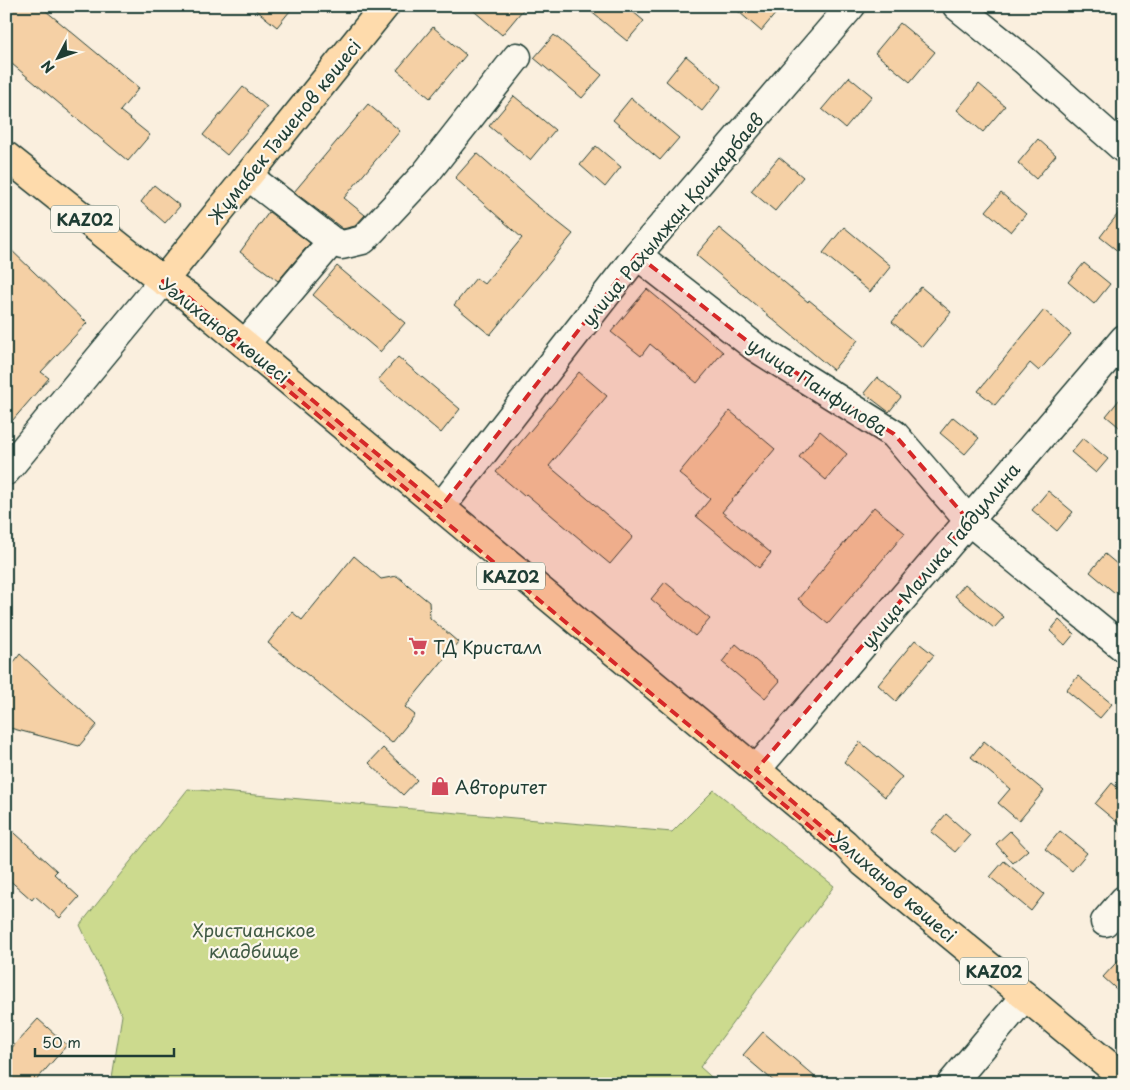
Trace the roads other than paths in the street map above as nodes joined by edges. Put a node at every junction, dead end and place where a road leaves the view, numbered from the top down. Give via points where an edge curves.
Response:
1 (385, 6) edge
2 (851, 6) edge
3 (957, 6) edge
4 (517, 57) dead end
5 (1124, 149) edge
6 (6, 156) edge
7 (248, 176) junction
8 (332, 241) junction
9 (637, 255) junction
10 (163, 281) junction
11 (1124, 339) edge
12 (245, 344) junction
13 (6, 471) edge
14 (441, 507) junction
15 (969, 521) junction
16 (1124, 648) edge
17 (756, 770) junction
18 (864, 863) junction
19 (1124, 900) edge
20 (1105, 922) dead end
21 (1025, 996) junction
22 (1124, 1078) edge
23 (950, 1084) edge

1 - 7 main road, Жұмабек Тәшенов көшесі
2 - 9 street, улица Рахымжан Қошқарбаев
3 - 5 street via 1024,60
4 - 8 street via 426,173 363,240 342,246
6 - 10 main road, Уәлиханов көшесі / KАZ02
7 - 8 street
7 - 10 main road, Жұмабек Тәшенов көшесі
8 - 12 street
9 - 14 street, улица Рахымжан Қошқарбаев
9 - 15 street, улица Панфилова via 755,347 894,434
10 - 12 main road, Уәлиханов көшесі / KАZ02 via 187,296
10 - 13 street
10 - 18 main road, KАZ02 via 180,300 837,849
11 - 15 street, улица Малика Габдуллина
12 - 14 main road, Уәлиханов көшесі / KАZ02
14 - 17 main road, KАZ02
15 - 16 street, улица Панфилова
15 - 17 street, улица Малика Габдуллина
17 - 18 main road, Уәлиханов көшесі / KАZ02
18 - 21 main road, Уәлиханов көшесі / KАZ02
19 - 20 street
21 - 22 main road, Уәлиханов көшесі / KАZ02
21 - 23 street

